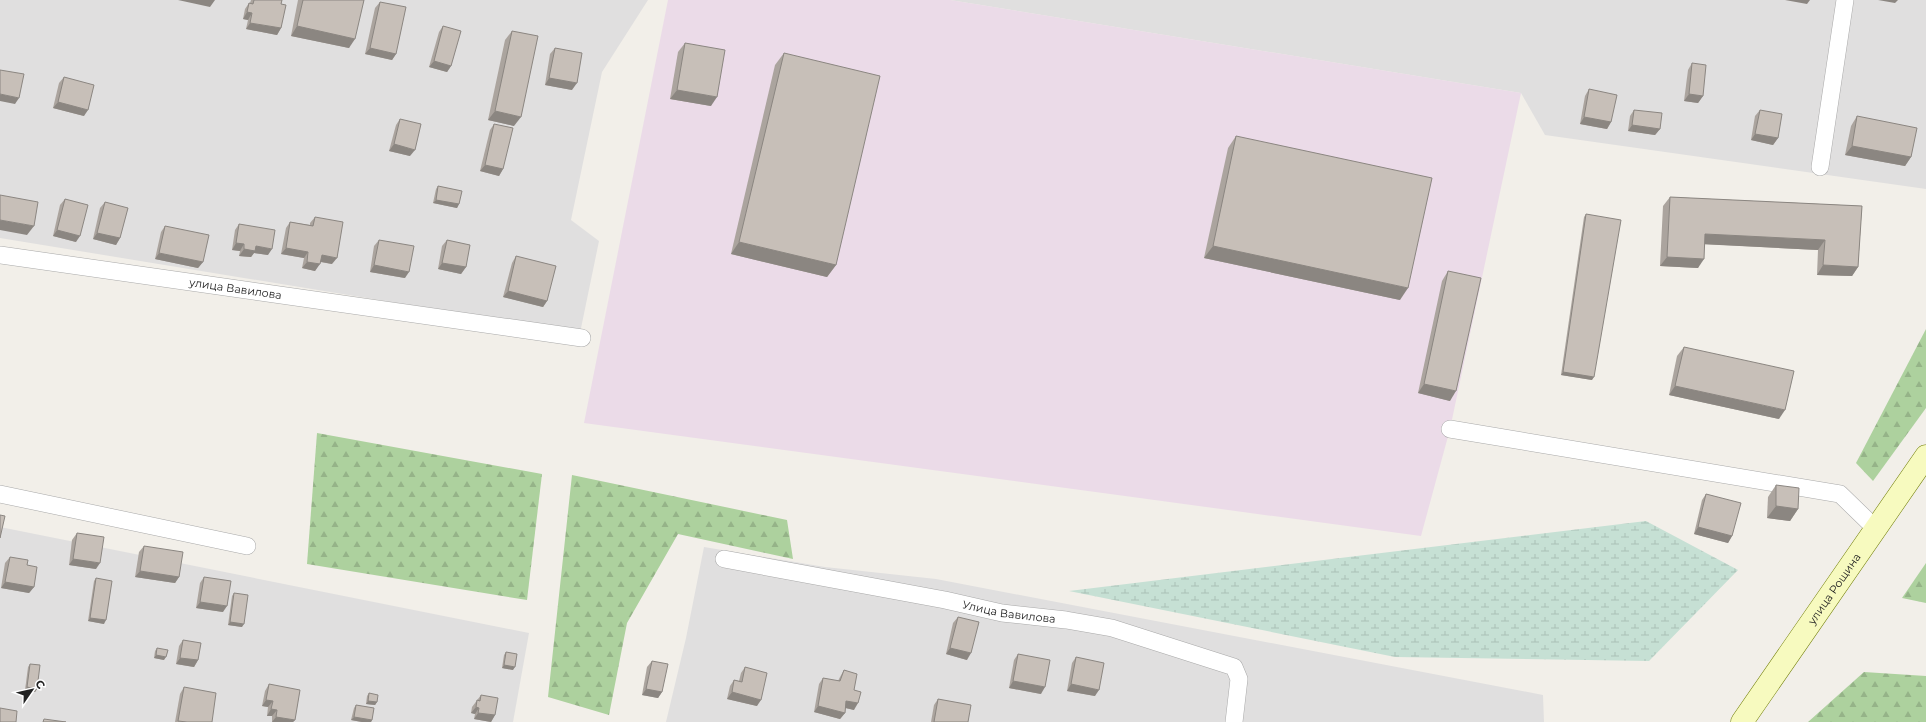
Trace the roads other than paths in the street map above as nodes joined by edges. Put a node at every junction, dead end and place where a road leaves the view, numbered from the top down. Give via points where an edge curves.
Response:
1 (1845, 0) edge
2 (1820, 168) dead end
3 (0, 255) edge
4 (582, 338) dead end
5 (1450, 429) dead end
6 (1926, 456) edge
7 (0, 494) edge
8 (1875, 528) junction
9 (246, 546) dead end
10 (724, 559) dead end
11 (1234, 722) edge
12 (1742, 722) edge

1 - 2 street
3 - 4 street, улица Вавилова
5 - 8 street via 1840,494
6 - 8 street, улица Рощина
7 - 9 street
8 - 12 street, улица Рощина
10 - 11 street, Улица Вавилова via 1002,613 1112,628 1234,667 1239,679

